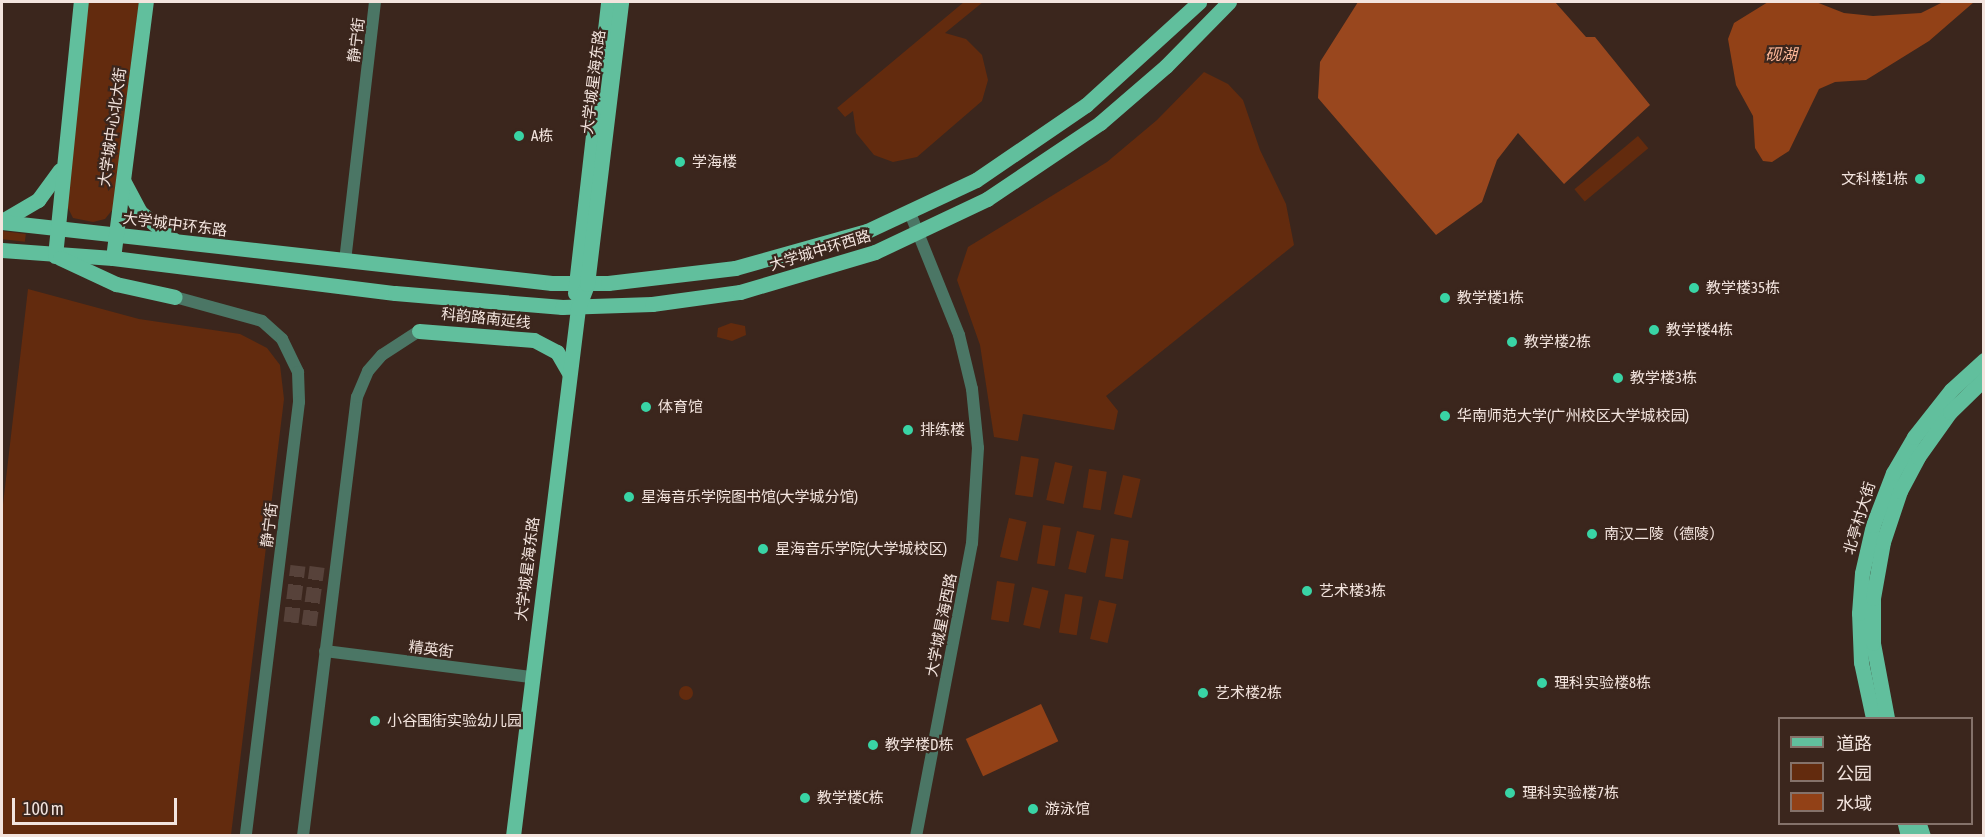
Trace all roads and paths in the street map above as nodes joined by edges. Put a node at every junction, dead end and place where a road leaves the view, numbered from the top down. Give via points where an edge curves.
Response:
1 (81, 2) edge
2 (146, 2) edge
3 (375, 2) edge
4 (608, 2) edge
5 (621, 2) edge
6 (1199, 2) edge
7 (1229, 2) edge
8 (61, 167) junction
9 (979, 178) junction
10 (124, 182) junction
11 (992, 196) junction
12 (910, 213) junction
13 (2, 222) edge
14 (57, 229) junction
15 (919, 234) junction
16 (116, 235) junction
17 (177, 242) junction
18 (2, 250) edge
19 (55, 256) junction
20 (113, 258) junction
21 (345, 261) junction
22 (580, 284) junction
23 (175, 297) joint
24 (578, 308) junction
25 (419, 331) joint
26 (1983, 360) edge
27 (569, 373) junction
28 (1983, 378) edge
29 (326, 651) junction
30 (532, 677) junction
31 (1873, 717) edge
32 (1887, 717) edge
33 (246, 836) edge
34 (303, 836) edge
35 (513, 836) edge
36 (916, 836) edge

1 - 8 main road
2 - 10 main road, 大学城中心北大街
3 - 21 street, 静宁街
4 - 22 main road, 大学城星海东路
5 - 22 main road, 大学城星海东路
6 - 9 main road, 大学城中环西路 via 1086,105
7 - 11 main road, 大学城中环西路 via 1166,66 1100,123
8 - 13 main road via 38,200
8 - 14 main road
9 - 11 main road
9 - 12 main road, 大学城中环西路
10 - 16 main road, 大学城中心北大街
10 - 17 main road via 140,212
11 - 15 main road, 大学城中环西路
12 - 15 street, 大学城星海西路
12 - 22 main road, 大学城中环西路 via 838,242 764,262 684,275
13 - 14 main road, 大学城中环东路
14 - 16 main road, 大学城中环东路
14 - 19 main road
15 - 24 main road, 大学城中环西路 via 845,263 740,292 652,304
15 - 36 street, 大学城星海西路 via 964,352 975,409 978,470 970,554
16 - 17 main road, 大学城中环东路
16 - 20 main road, 大学城中心北大街
17 - 21 main road, 大学城中环东路
18 - 19 main road
19 - 20 main road
19 - 23 main road via 116,284
20 - 24 main road, 大学城中环西路 via 342,287
21 - 22 main road, 大学城中环西路
22 - 24 main road, 大学城星海东路
23 - 33 street, 静宁街 via 262,321 282,339 298,372 299,402
24 - 27 main road, 大学城星海东路
25 - 27 main road, 科韵路南延线 via 534,340 557,352
25 - 29 street via 382,355 359,389
26 - 31 main road, 北亭村大街 via 1951,390 1914,437 1893,473 1873,525 1862,573 1859,613 1861,663
27 - 30 main road, 大学城星海东路
28 - 32 main road, 北亭村大街 via 1950,412 1918,457 1882,542 1873,598 1873,643
29 - 30 street, 精英街
29 - 34 street
30 - 35 main road, 大学城星海东路

